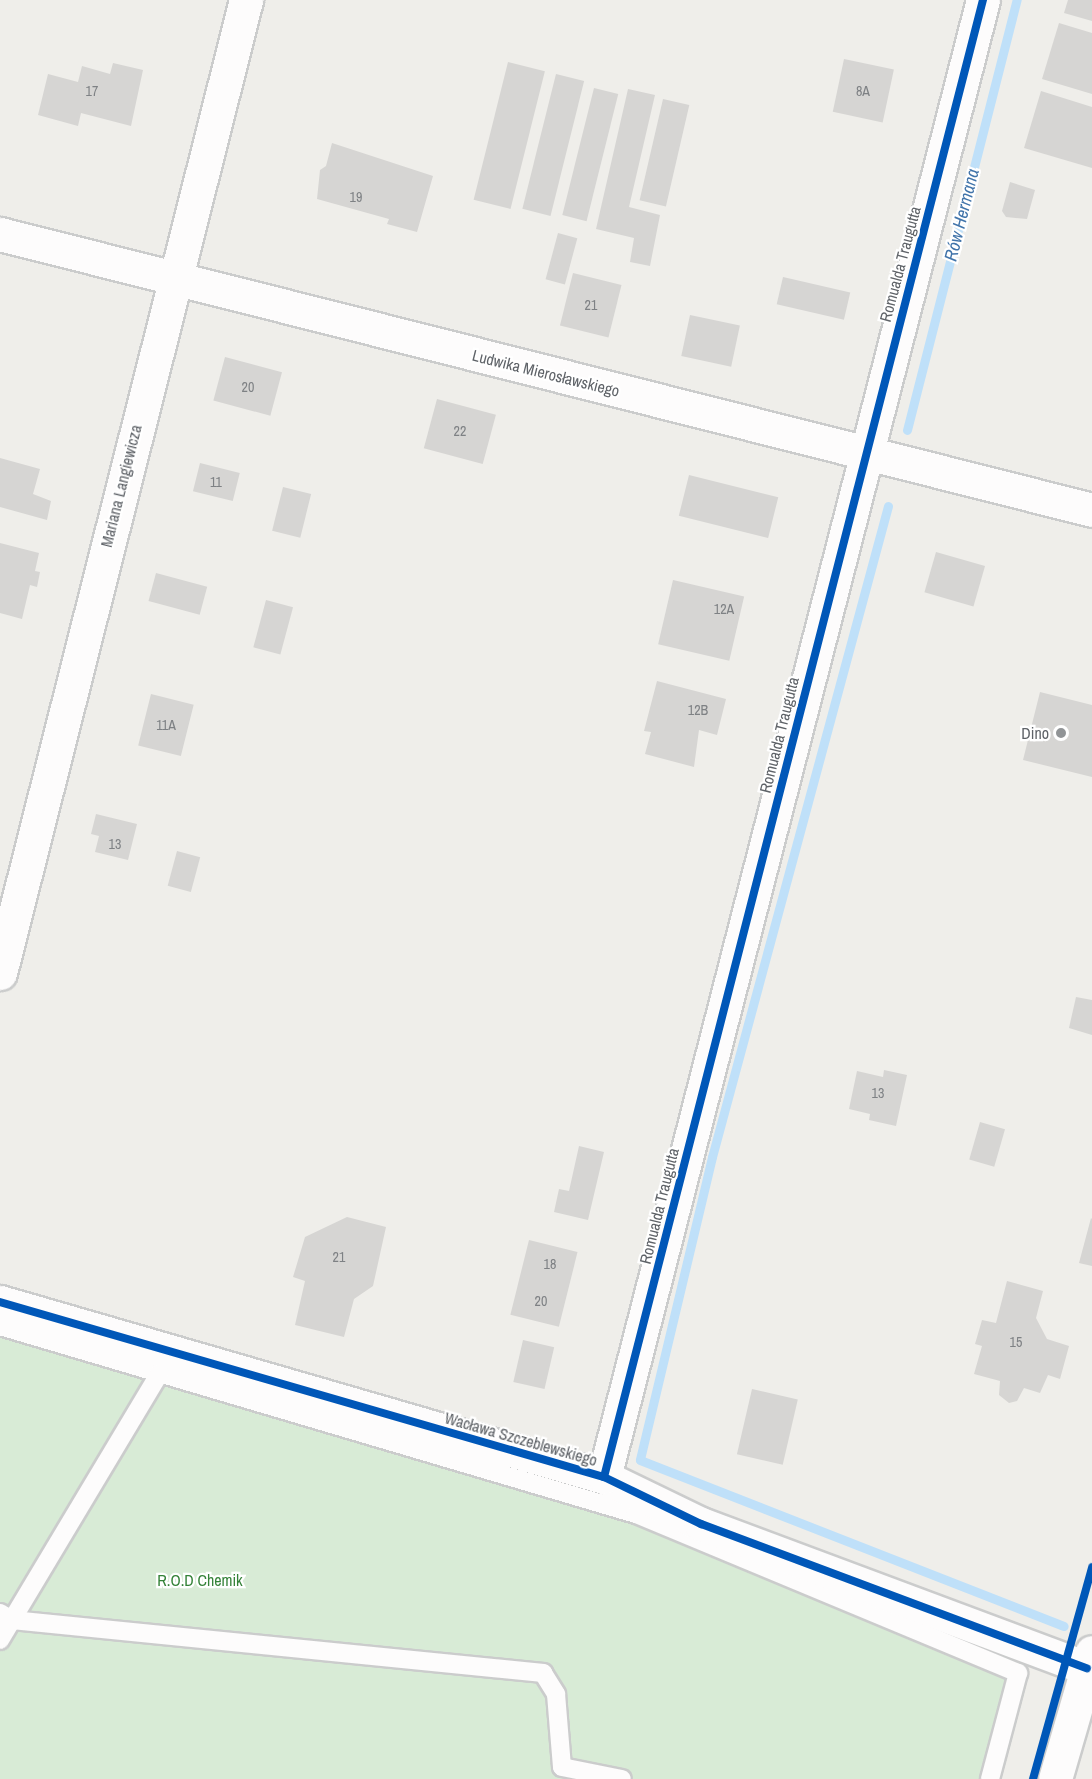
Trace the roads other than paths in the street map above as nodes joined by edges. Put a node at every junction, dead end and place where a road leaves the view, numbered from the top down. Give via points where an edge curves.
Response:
1 (246, 0) edge
2 (983, 0) edge
3 (0, 234) edge
4 (173, 278) junction
5 (865, 453) junction
6 (1092, 510) edge
7 (0, 973) edge
8 (0, 1302) edge
9 (0, 1326) edge
10 (160, 1373) junction
11 (604, 1477) junction
12 (6, 1617) edge
13 (0, 1640) edge
14 (1090, 1660) edge
15 (560, 1773) edge
16 (622, 1779) edge
17 (990, 1779) edge
18 (1055, 1779) edge

1 - 4 street, Mariana Langiewicza
2 - 5 street, Romualda Traugutta
3 - 4 street, Ludwika Mierosławskiego
4 - 5 street, Ludwika Mierosławskiego
4 - 7 street, Mariana Langiewicza
5 - 6 street, Ludwika Mierosławskiego
5 - 11 street, Romualda Traugutta
8 - 11 street, Wacława Szczeblewskiego
9 - 10 lane
10 - 12 lane
10 - 17 lane via 636,1514 1018,1673
11 - 14 street, Wacława Szczeblewskiego via 701,1524
12 - 13 lane
12 - 15 lane via 543,1673 556,1694
14 - 18 street
15 - 16 lane

